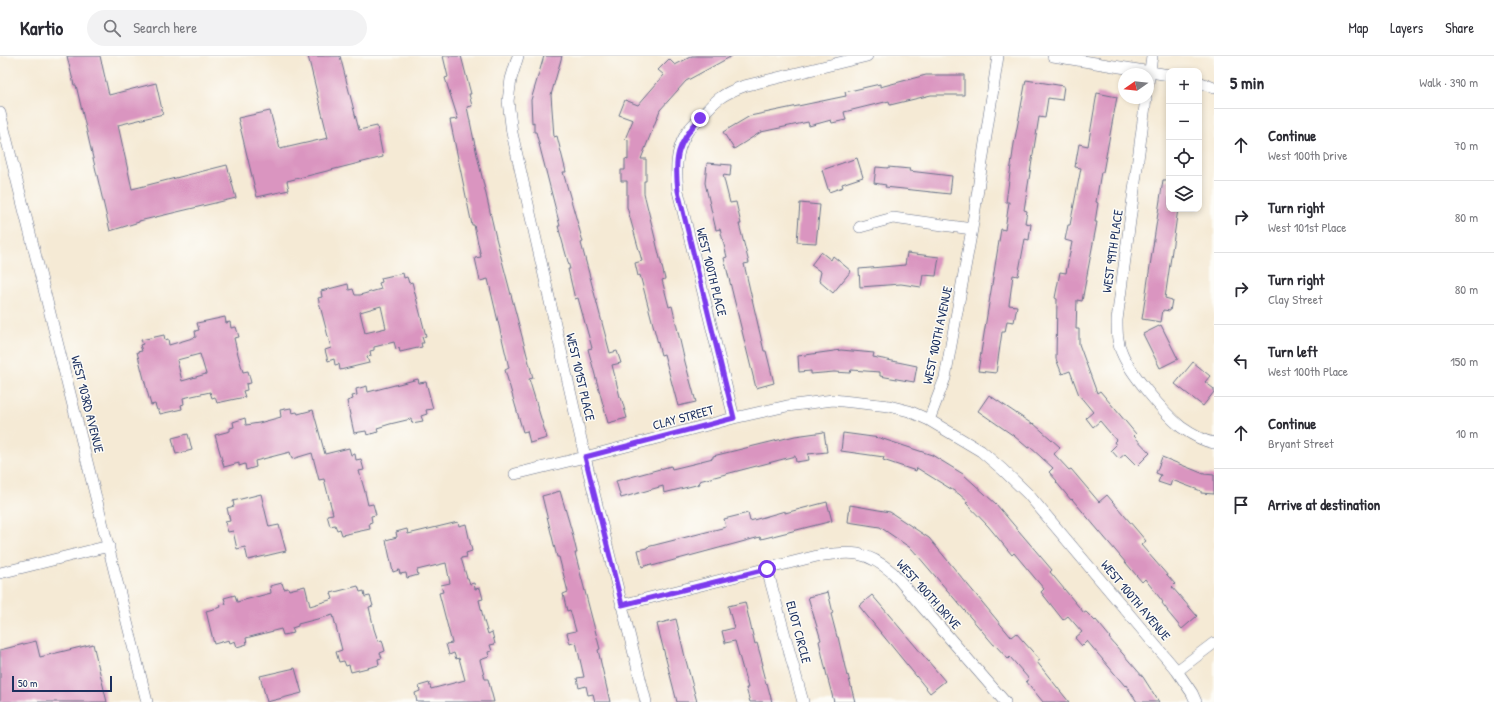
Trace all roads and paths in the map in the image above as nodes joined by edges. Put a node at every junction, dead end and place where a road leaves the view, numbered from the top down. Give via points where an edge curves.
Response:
1 (518, 56) edge
2 (867, 56) edge
3 (998, 56) edge
4 (1053, 56) edge
5 (1152, 56) edge
6 (1126, 68) edge
7 (1150, 68) edge
8 (1154, 73) edge
9 (1166, 75) edge
10 (1202, 83) edge
11 (1214, 88) edge
12 (1145, 104) edge
13 (0, 113) edge
14 (860, 227) dead end
15 (972, 229) junction
16 (734, 418) junction
17 (929, 420) junction
18 (1214, 442) edge
19 (585, 457) junction
20 (515, 474) dead end
21 (109, 546) junction
22 (767, 569) junction
23 (0, 573) edge
24 (622, 605) junction
25 (1214, 643) edge
26 (1177, 670) junction
27 (148, 702) edge
28 (646, 702) edge
29 (803, 702) edge
30 (1005, 702) edge
31 (1196, 702) edge

1 - 19 street, WEST 101ST PLACE via 508,101 509,114
2 - 16 street, WEST 100TH PLACE via 744,86 729,92 711,104 686,134 679,150 676,166 678,191
3 - 15 street, WEST 100TH AVENUE
4 - 6 street
5 - 7 street
8 - 9 street
10 - 11 street
12 - 18 street, WEST 99TH PLACE via 1117,320 1119,344 1125,361 1137,378 1172,418 1199,438
13 - 21 street, WEST 103RD AVENUE
14 - 15 street via 893,218
15 - 17 street, WEST 100TH AVENUE via 945,378
16 - 17 street, CLAY STREET via 787,406 833,400 889,406
16 - 19 street, CLAY STREET
17 - 26 street, WEST 100TH AVENUE via 981,451 1028,494
19 - 20 street, CLAY STREET
19 - 24 street, WEST 101ST PLACE
21 - 23 street
21 - 27 street, WEST 103RD AVENUE
22 - 24 street, WEST 100TH DRIVE
22 - 29 street, ELIOT CIRCLE
22 - 30 street, WEST 100TH DRIVE via 834,554 867,555 880,562 893,573
24 - 28 street, WEST 101ST PLACE
25 - 26 street
26 - 31 street, WEST 100TH AVENUE

